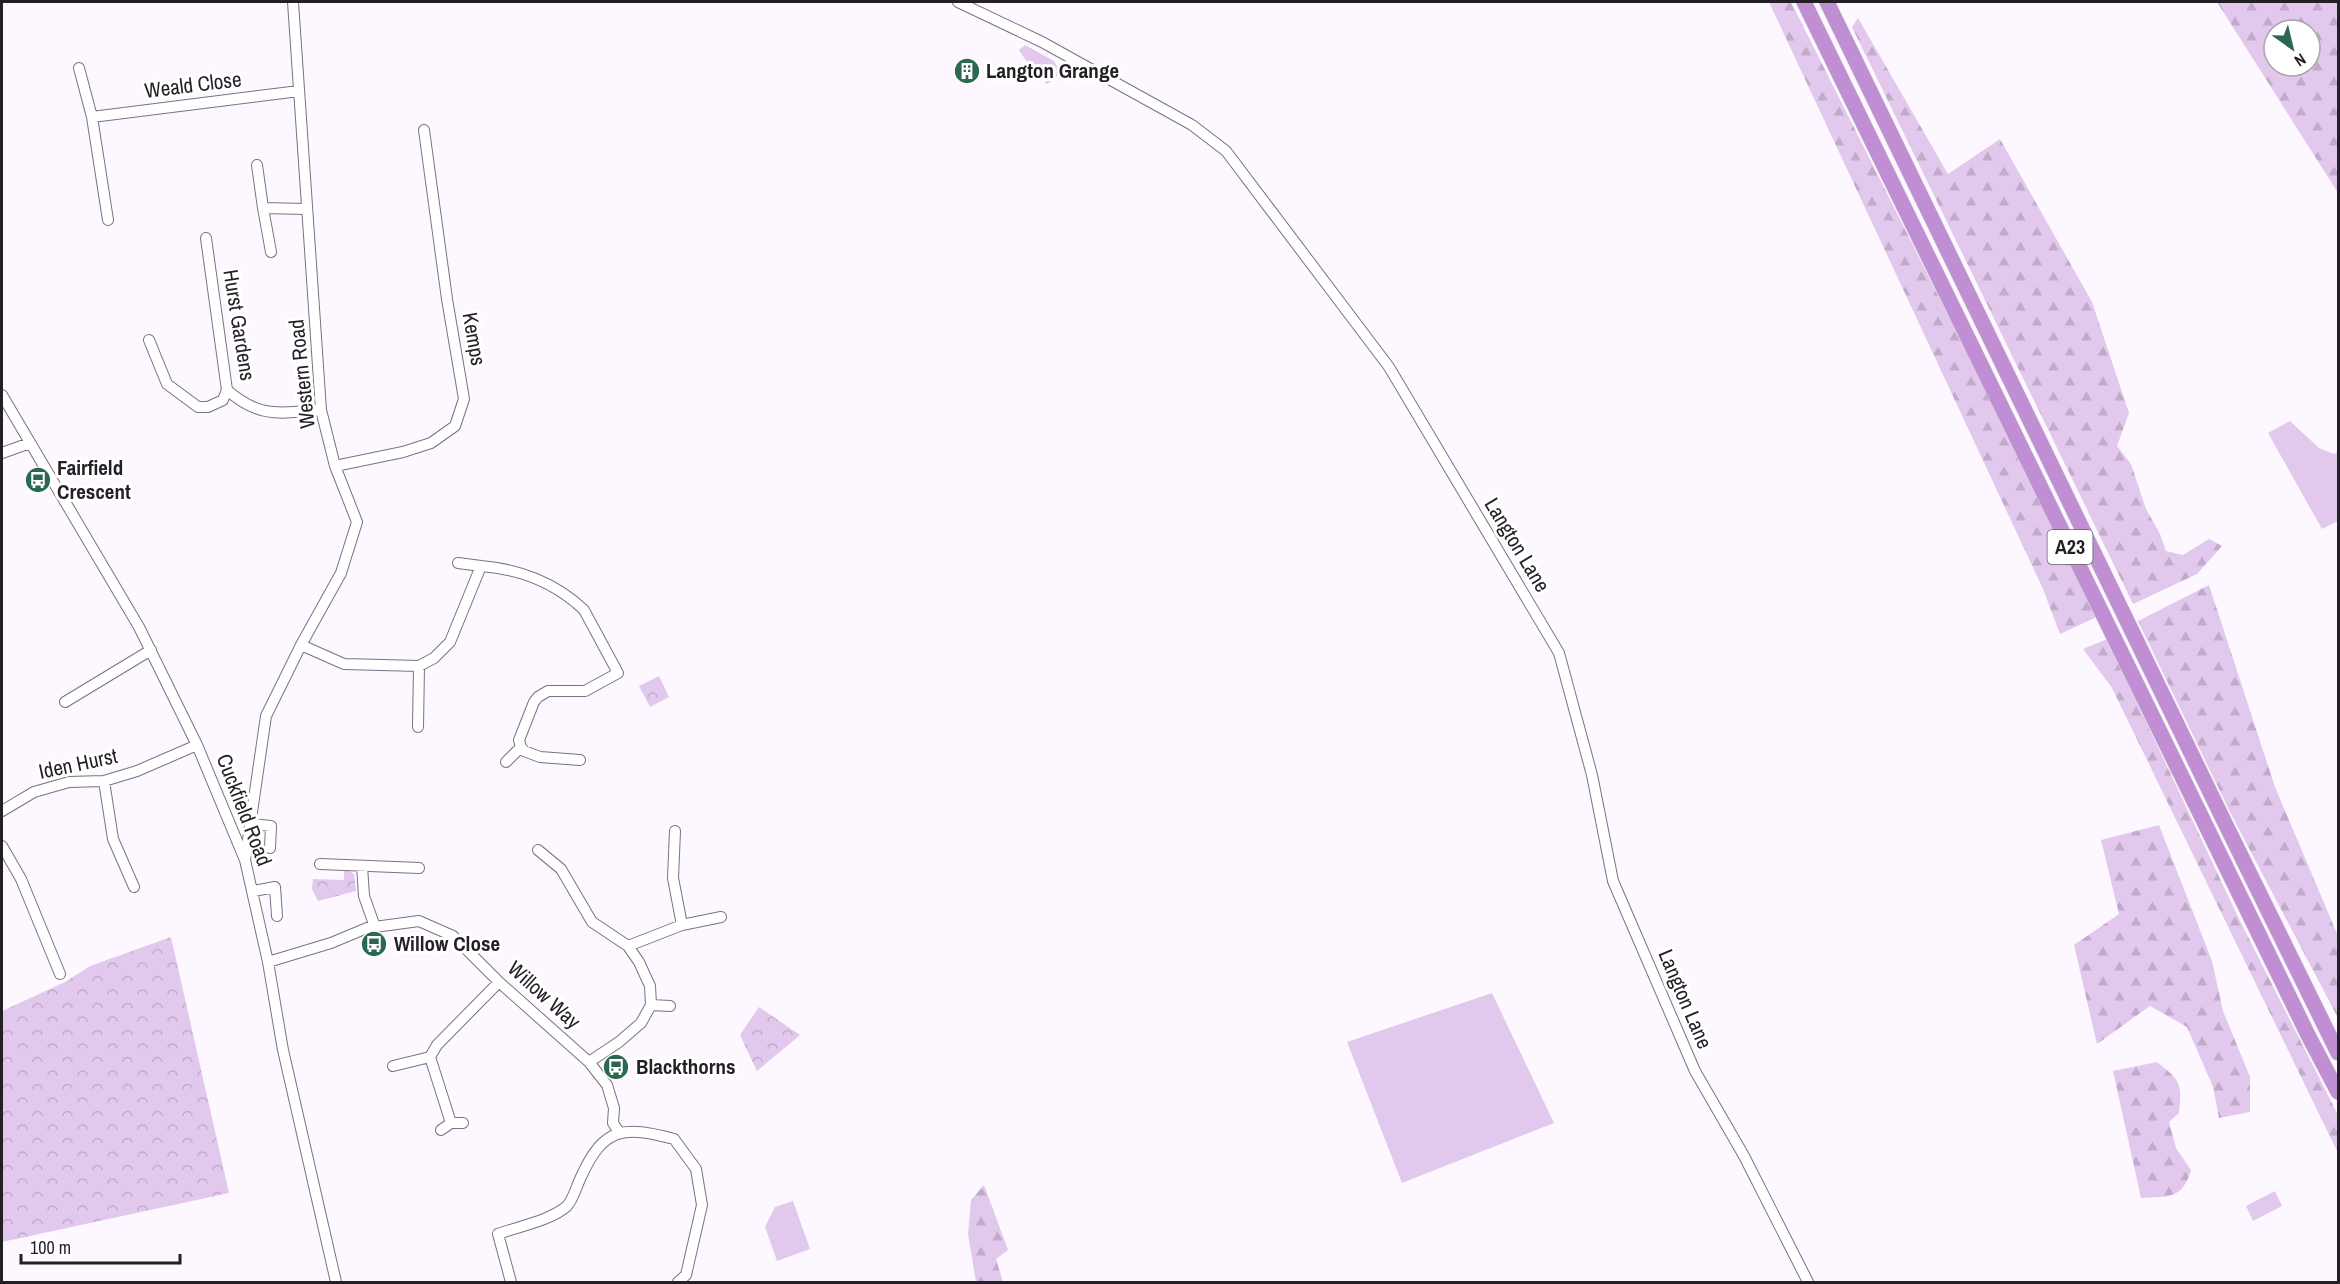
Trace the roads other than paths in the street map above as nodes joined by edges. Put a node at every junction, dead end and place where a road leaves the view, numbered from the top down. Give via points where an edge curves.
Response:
1 (293, 2) edge
2 (303, 2) edge
3 (958, 2) edge
4 (1804, 2) edge
5 (1827, 2) edge
6 (79, 68) dead end
7 (299, 91) junction
8 (92, 117) junction
9 (424, 130) dead end
10 (257, 165) dead end
11 (263, 208) junction
12 (306, 209) junction
13 (108, 220) dead end
14 (206, 238) dead end
15 (271, 252) dead end
16 (149, 340) dead end
17 (227, 390) junction
18 (2, 395) edge
19 (321, 410) junction
20 (30, 443) junction
21 (2, 453) edge
22 (335, 466) junction
23 (458, 563) dead end
24 (481, 566) junction
25 (301, 645) junction
26 (151, 650) junction
27 (418, 666) junction
28 (65, 702) dead end
29 (418, 727) dead end
30 (197, 745) junction
31 (521, 747) junction
32 (577, 756) dead end
33 (506, 762) dead end
34 (104, 781) junction
35 (2, 811) edge
36 (252, 824) junction
37 (675, 831) dead end
38 (2, 846) edge
39 (270, 848) dead end
40 (538, 850) dead end
41 (245, 860) junction
42 (320, 864) dead end
43 (362, 866) junction
44 (419, 868) dead end
45 (134, 887) dead end
46 (253, 891) junction
47 (277, 916) dead end
48 (721, 917) dead end
49 (682, 925) junction
50 (375, 927) junction
51 (628, 946) junction
52 (268, 962) junction
53 (60, 974) dead end
54 (499, 982) junction
55 (651, 1005) junction
56 (670, 1006) dead end
57 (2338, 1053) edge
58 (430, 1057) junction
59 (589, 1062) junction
60 (393, 1066) dead end
61 (2338, 1092) edge
62 (441, 1130) dead end
63 (619, 1132) junction
64 (336, 1282) edge
65 (511, 1282) edge
66 (678, 1282) edge
67 (1809, 1282) edge

1 - 2 street
1 - 7 street, Western Road
3 - 67 street, Langton Lane via 1042,42 1192,125 1226,151 1389,367 1559,653 1592,775 1613,880 1695,1071
4 - 61 highway, A23
5 - 57 highway, A23
6 - 8 street
7 - 8 street, Weald Close
7 - 12 street, Western Road
8 - 13 street
9 - 22 street, Kemps via 464,399 455,426 431,442
10 - 11 street
11 - 12 street
11 - 15 street
12 - 19 street, Western Road
14 - 17 street, Hurst Gardens
16 - 17 street via 167,384 198,407 223,400
17 - 19 street, Hurst Gardens via 244,405 274,414
18 - 20 street, Cuckfield Road
19 - 22 street, Western Road
20 - 21 street
20 - 26 street, Cuckfield Road
22 - 25 street, Western Road via 357,522 341,573
23 - 24 street
24 - 27 street via 450,642 434,658
24 - 31 street via 527,574 576,602 591,619 621,678 585,691 548,691 538,697 519,740
25 - 27 street via 344,664
25 - 36 street, Western Road via 266,716
26 - 28 street
26 - 30 street, Cuckfield Road
27 - 29 street
30 - 34 street, Iden Hurst
30 - 41 street, Cuckfield Road
31 - 32 street via 533,755
31 - 33 street
34 - 35 street, Iden Hurst via 69,782 34,792
34 - 45 street via 113,839
36 - 39 street via 271,826
36 - 41 street, Western Road
37 - 49 street via 672,878
38 - 53 street via 21,879
40 - 51 street via 561,869 592,922
41 - 46 street, Cuckfield Road
42 - 43 street
43 - 44 street
43 - 50 street via 364,897
46 - 47 street via 275,887
46 - 52 street, Cuckfield Road
48 - 49 street
49 - 51 street
50 - 52 street, Willow Way
50 - 54 street, Willow Way via 419,921 453,936
51 - 55 street via 650,986
52 - 64 street, Cuckfield Road
54 - 58 street
54 - 59 street, Willow Way
55 - 56 street
55 - 59 street via 641,1023
58 - 60 street
58 - 62 street via 457,1123
59 - 63 street, Willow Way via 607,1085 614,1108 613,1123
63 - 65 street via 589,1158 568,1206 498,1234
63 - 66 street via 646,1132 674,1139 696,1169 702,1205 686,1275

